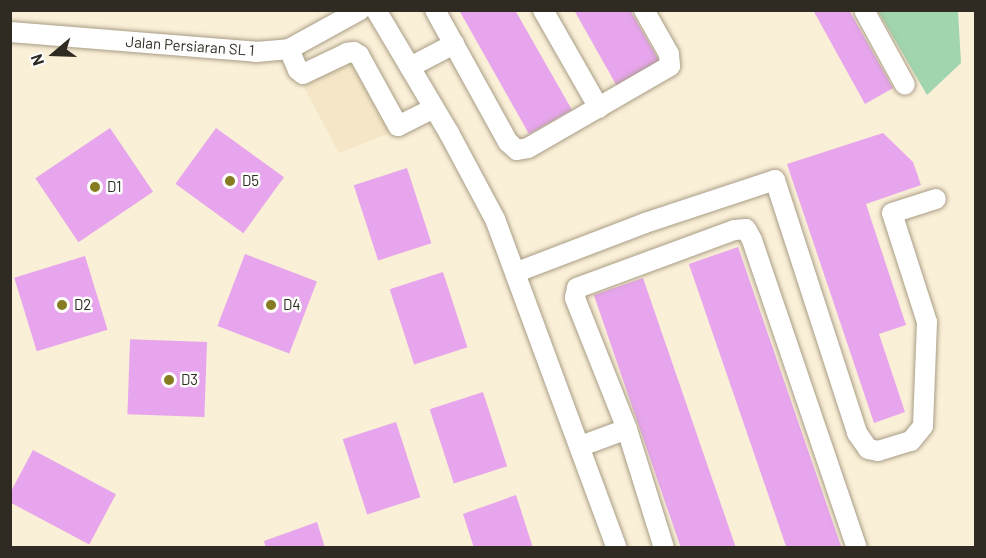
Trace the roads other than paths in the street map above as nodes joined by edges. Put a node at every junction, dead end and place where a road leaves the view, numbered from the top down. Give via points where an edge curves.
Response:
1 (360, 10) edge
2 (376, 10) edge
3 (435, 10) edge
4 (543, 10) edge
5 (644, 10) edge
6 (864, 10) edge
7 (10, 32) edge
8 (454, 44) junction
9 (289, 50) junction
10 (411, 67) junction
11 (905, 85) dead end
12 (435, 108) junction
13 (599, 108) junction
14 (936, 199) dead end
15 (517, 272) junction
16 (627, 429) junction
17 (581, 446) junction
18 (616, 548) edge
19 (664, 548) edge
20 (857, 548) edge

1 - 9 street, Jalan Persiaran SL 1
2 - 10 street
3 - 8 street
4 - 13 street
5 - 13 street via 669,54 670,66
6 - 11 street
7 - 9 street, Jalan Persiaran SL 1 via 256,52
8 - 10 street
8 - 13 street via 516,150 528,148
9 - 12 street via 303,74 346,53 359,55 398,126
10 - 12 street
12 - 15 street via 495,219
14 - 15 street via 892,213 927,322 923,426 910,441 878,451 868,449 857,433 775,180 645,223
15 - 17 street
16 - 17 street
16 - 19 street
16 - 20 street via 575,298 577,288 746,229
17 - 18 street

